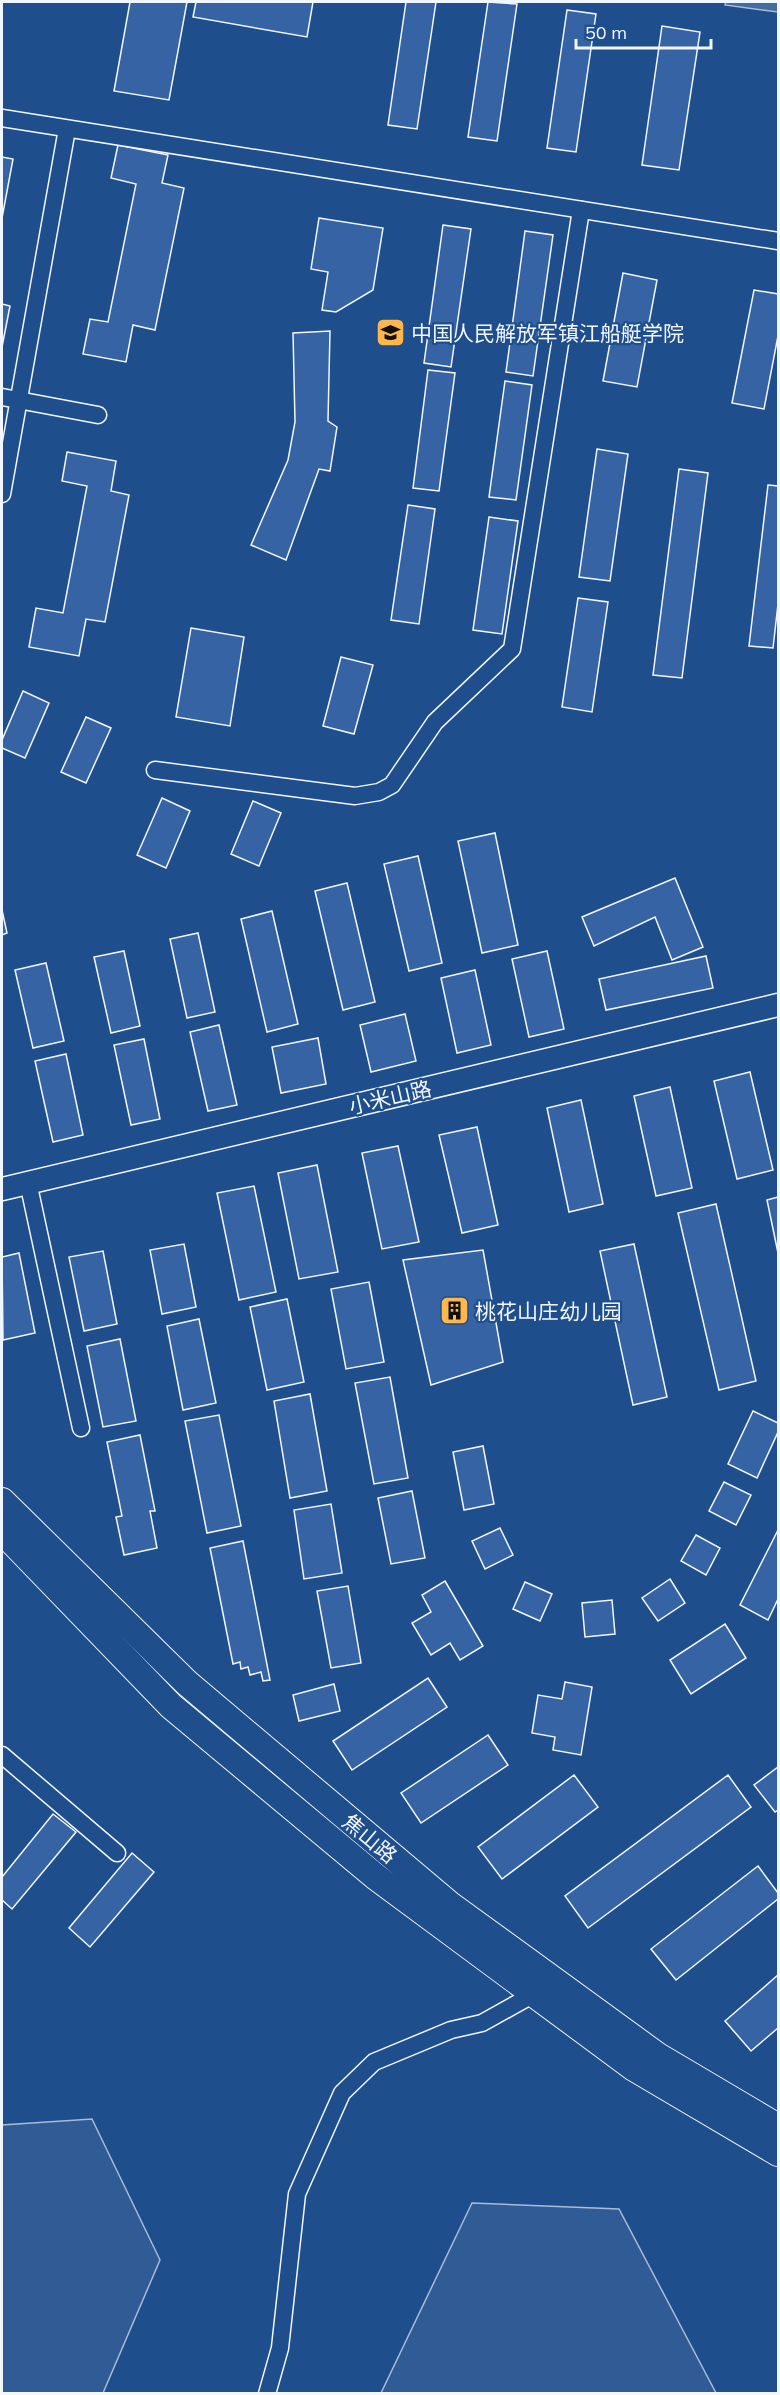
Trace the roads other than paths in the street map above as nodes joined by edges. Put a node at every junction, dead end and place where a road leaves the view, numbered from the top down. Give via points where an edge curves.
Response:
1 (2, 118) edge
2 (67, 129) junction
3 (581, 210) junction
4 (778, 241) edge
5 (2, 397) edge
6 (18, 400) junction
7 (98, 415) dead end
8 (2, 494) edge
9 (155, 770) dead end
10 (778, 1005) edge
11 (28, 1182) junction
12 (2, 1189) edge
13 (81, 1428) dead end
14 (2, 1500) edge
15 (2, 1531) edge
16 (2, 1755) edge
17 (117, 1853) dead end
18 (534, 1995) junction
19 (778, 2127) edge
20 (778, 2153) edge
21 (267, 2394) edge

1 - 2 street
2 - 3 street
2 - 6 street
3 - 4 street
3 - 9 street via 512,649 435,722 392,785 379,792 355,796
5 - 6 street
6 - 7 street
6 - 8 street
10 - 11 street, 小米山路
11 - 12 street, 小米山路
11 - 13 street
14 - 19 main road, 焦山路 via 187,1683 449,1904 657,2055
15 - 18 main road, 焦山路 via 171,1706 376,1877
16 - 17 street
18 - 20 main road, 焦山路 via 634,2068
18 - 21 street via 482,2023 451,2030 374,2062 342,2093 297,2194 280,2349

